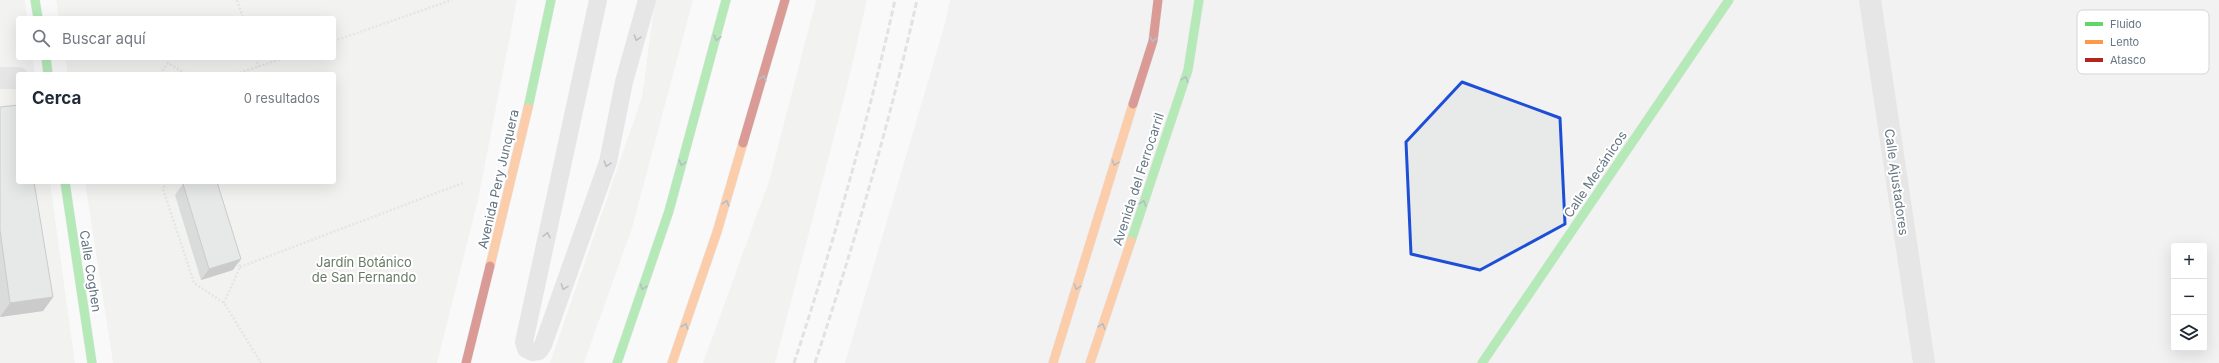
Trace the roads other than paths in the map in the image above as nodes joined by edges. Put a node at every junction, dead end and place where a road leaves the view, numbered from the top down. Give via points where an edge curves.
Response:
1 (35, 0) edge
2 (551, 0) edge
3 (598, 0) edge
4 (646, 0) edge
5 (726, 0) edge
6 (785, 0) edge
7 (1158, 0) edge
8 (1199, 0) edge
9 (1729, 0) edge
10 (1870, 0) edge
11 (38, 16) edge
12 (46, 60) edge
13 (48, 72) edge
14 (0, 78) edge
15 (16, 78) edge
16 (65, 184) edge
17 (92, 363) edge
18 (466, 363) edge
19 (617, 363) edge
20 (672, 363) edge
21 (1053, 363) edge
22 (1090, 363) edge
23 (1482, 363) edge
24 (1924, 363) edge

1 - 11 main road
2 - 18 main road, Avenida Pery Junquera via 515,168
4 -> 3 lane via 624,82 608,162 543,345 539,350 532,352 526,348 524,342
5 -> 19 main road via 668,211
20 -> 6 main road via 717,232
7 -> 21 main road, Avenida del Ferrocarril via 1153,41
22 -> 8 main road, Avenida del Ferrocarril via 1188,70
9 - 23 main road, Calle Mecánicos
10 - 24 street, Calle Ajustadores
12 - 13 main road
14 - 15 street
16 - 17 main road, Calle Coghen

